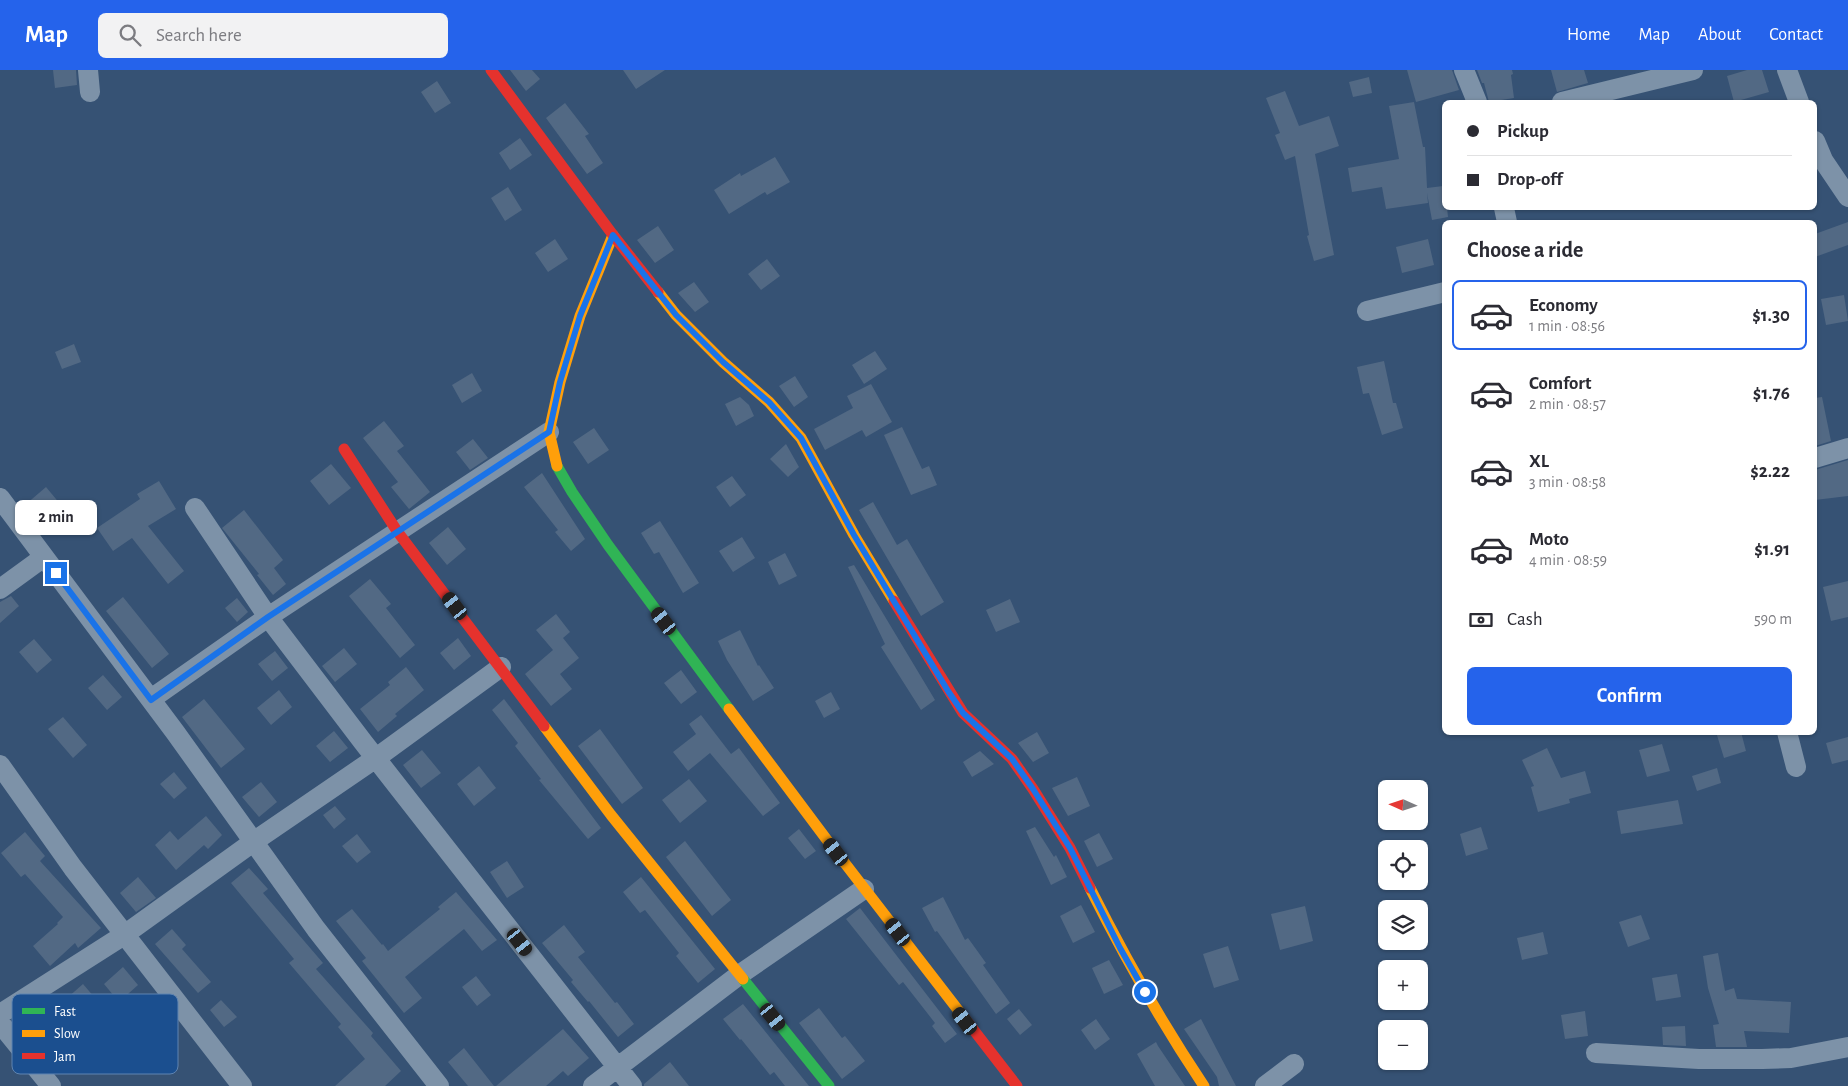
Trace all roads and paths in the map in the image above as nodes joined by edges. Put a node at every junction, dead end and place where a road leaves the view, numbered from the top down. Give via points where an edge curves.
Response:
1 (88, 70) edge
2 (491, 70) edge
3 (1464, 70) edge
4 (1693, 70) edge
5 (1787, 70) edge
6 (1625, 78) edge
7 (90, 92) dead end
8 (1476, 100) edge
9 (1567, 100) edge
10 (1798, 100) edge
11 (1817, 146) edge
12 (1848, 198) edge
13 (613, 235) junction
14 (1442, 293) edge
15 (1367, 311) dead end
16 (549, 432) junction
17 (1848, 448) edge
18 (344, 449) dead end
19 (1817, 457) edge
20 (0, 498) edge
21 (196, 508) dead end
22 (397, 531) junction
23 (44, 557) junction
24 (0, 589) edge
25 (268, 617) junction
26 (501, 667) junction
27 (151, 700) junction
28 (1788, 735) edge
29 (376, 758) junction
30 (0, 765) edge
31 (1796, 766) dead end
32 (253, 842) junction
33 (864, 888) junction
34 (124, 935) junction
35 (739, 975) junction
36 (31, 994) edge
37 (170, 994) edge
38 (178, 1004) edge
39 (12, 1006) edge
40 (0, 1014) edge
41 (0, 1023) edge
42 (12, 1038) edge
43 (1848, 1052) edge
44 (1596, 1053) dead end
45 (1294, 1064) dead end
46 (618, 1068) junction
47 (41, 1074) edge
48 (51, 1086) edge
49 (242, 1086) edge
50 (439, 1086) edge
51 (593, 1086) edge
52 (632, 1086) edge
53 (829, 1086) edge
54 (1017, 1086) edge
55 (1204, 1086) edge
56 (1265, 1086) edge

1 - 7 street
2 - 13 street
3 - 8 street
4 - 6 street
5 - 10 street
6 - 9 street
11 - 12 street
13 - 16 street via 580,316
13 - 55 street via 676,315 769,402 801,438 854,535 948,691 963,713 1012,759 1070,848 1161,1021
14 - 15 street
16 - 22 street
16 - 33 street via 557,465 608,545
17 - 19 street
18 - 22 street
20 - 23 street
21 - 25 street
22 - 25 street
22 - 26 street
23 - 24 street
23 - 27 street
25 - 27 street
25 - 29 street
26 - 29 street
26 - 35 street via 611,815
27 - 32 street
28 - 31 street
29 - 32 street
29 - 46 street
30 - 34 street
32 - 34 street
32 - 50 street via 316,929
33 - 35 street
33 - 54 street
34 - 36 street
34 - 37 street
35 - 46 street
35 - 53 street
38 - 49 street
39 - 40 street
41 - 42 street
43 - 44 street via 1791,1058 1699,1060
45 - 56 street
46 - 51 street
46 - 52 street
47 - 48 street

